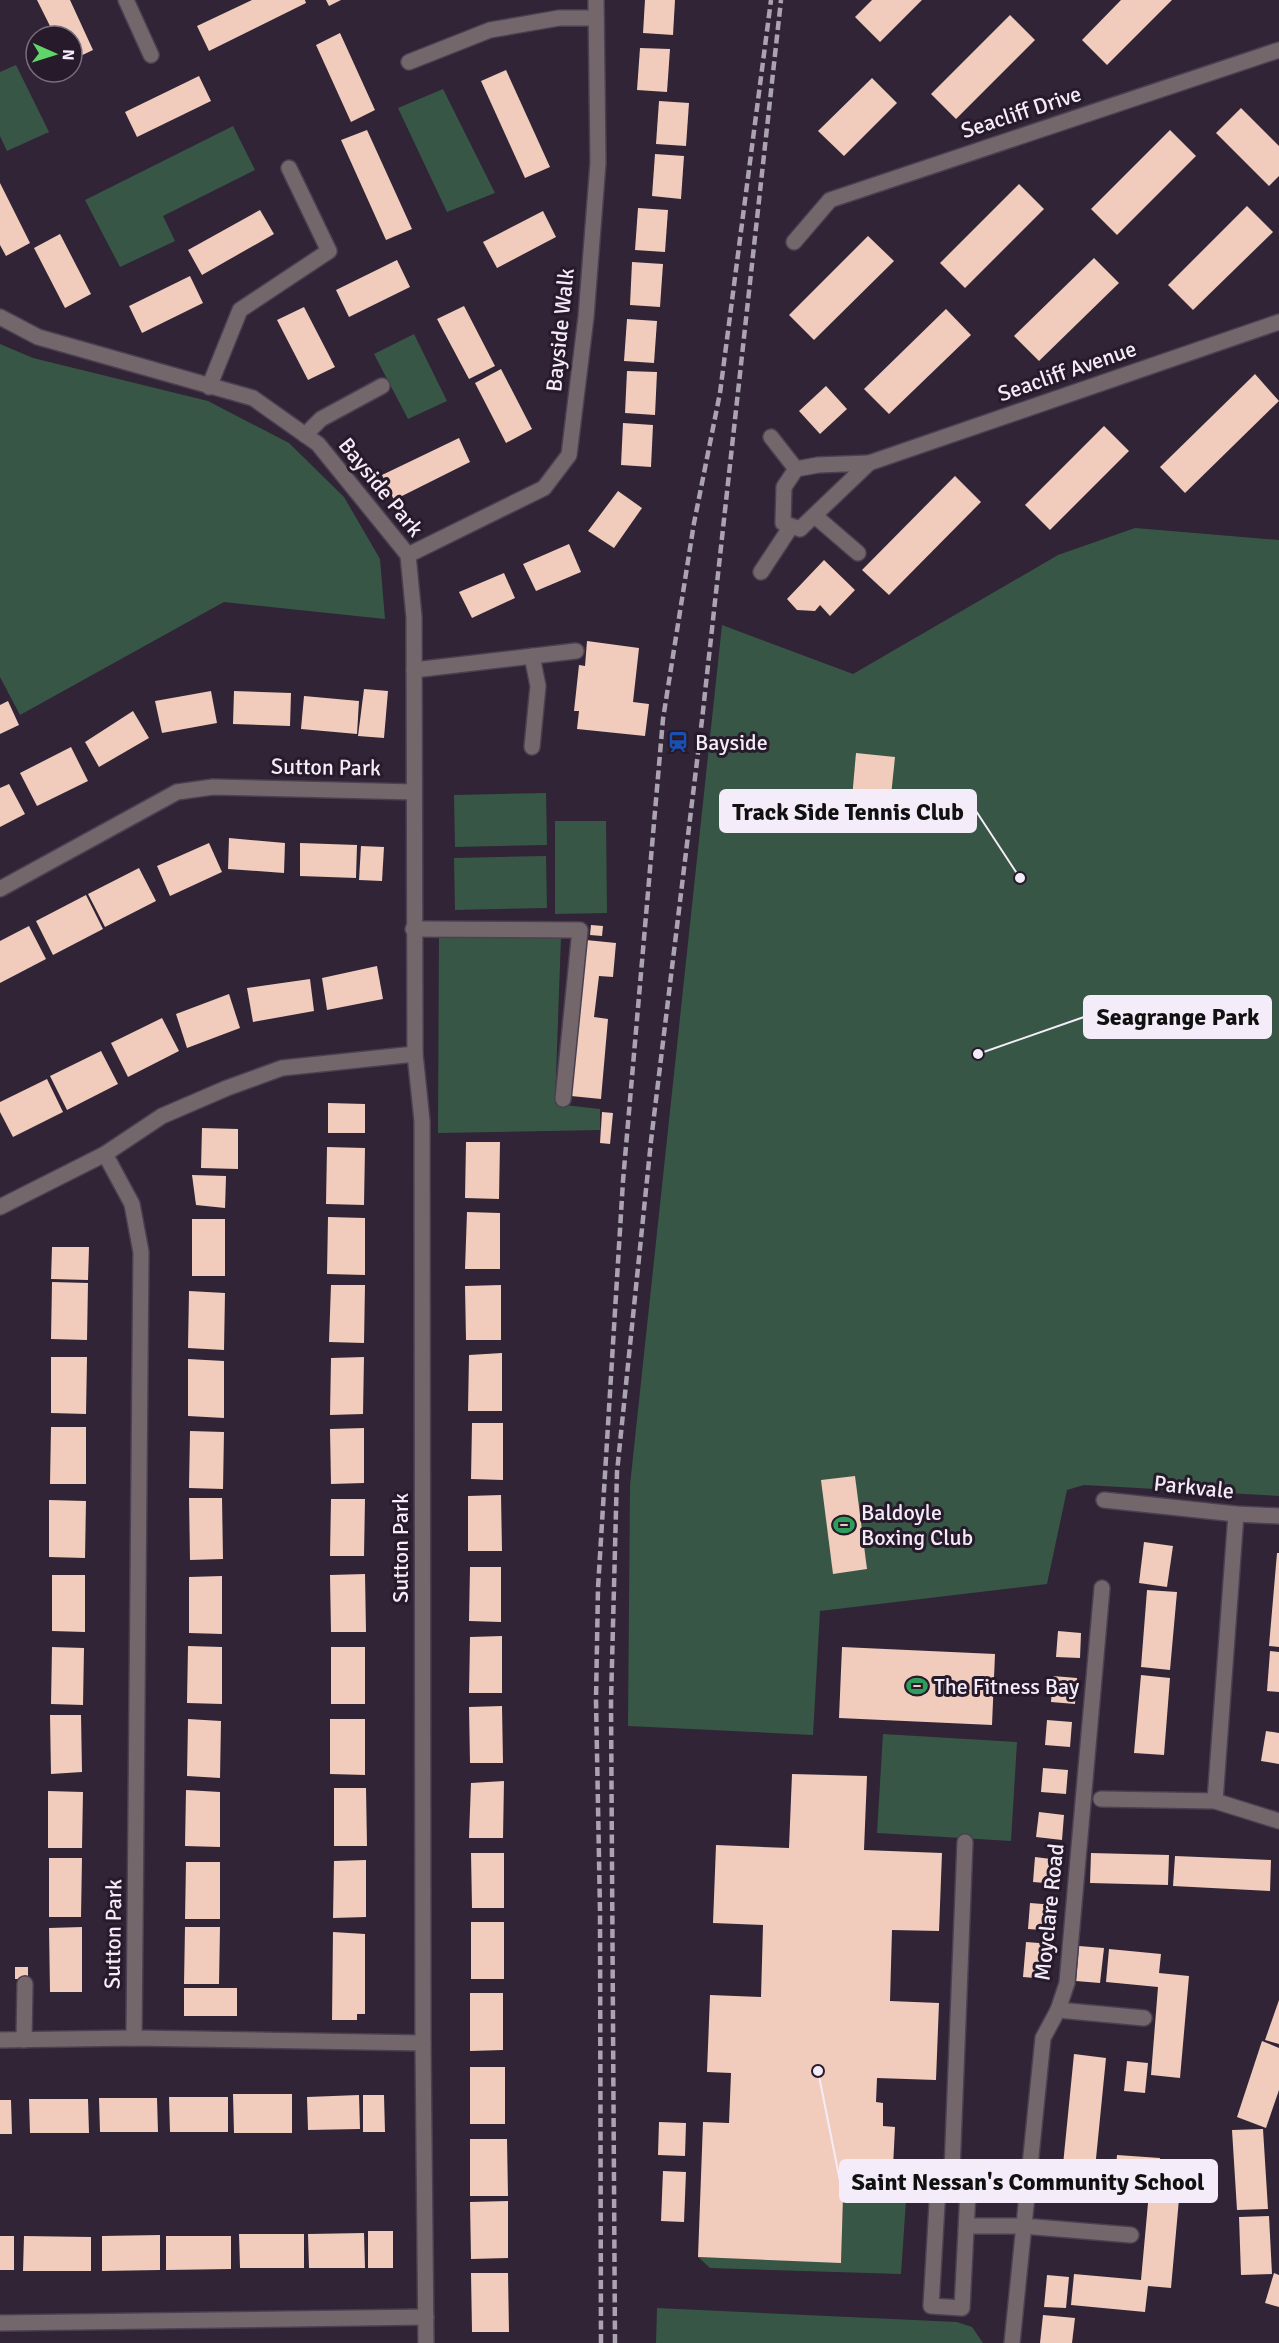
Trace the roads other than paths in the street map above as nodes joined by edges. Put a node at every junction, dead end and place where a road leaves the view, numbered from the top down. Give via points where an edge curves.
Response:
1 (126, 0) edge
2 (596, 0) edge
3 (596, 18) junction
4 (1279, 50) edge
5 (151, 55) dead end
6 (409, 62) dead end
7 (289, 168) dead end
8 (794, 242) dead end
9 (0, 317) edge
10 (1279, 322) edge
11 (382, 386) dead end
12 (209, 387) junction
13 (305, 435) junction
14 (771, 437) dead end
15 (869, 463) junction
16 (796, 469) junction
17 (815, 516) junction
18 (790, 528) junction
19 (858, 553) dead end
20 (408, 555) junction
21 (761, 572) dead end
22 (576, 651) dead end
23 (532, 656) junction
24 (414, 670) junction
25 (532, 747) dead end
26 (414, 792) junction
27 (0, 889) edge
28 (413, 929) junction
29 (415, 1054) junction
30 (563, 1099) dead end
31 (105, 1154) junction
32 (0, 1207) edge
33 (1104, 1500) dead end
34 (1236, 1514) junction
35 (1279, 1516) edge
36 (1102, 1588) dead end
37 (1101, 1799) dead end
38 (1215, 1801) junction
39 (1279, 1821) edge
40 (965, 1842) dead end
41 (25, 1984) dead end
42 (1058, 2010) junction
43 (1144, 2018) dead end
44 (134, 2038) junction
45 (0, 2040) edge
46 (24, 2040) junction
47 (423, 2043) junction
48 (952, 2171) junction
49 (968, 2226) junction
50 (1023, 2226) junction
51 (1131, 2235) dead end
52 (426, 2316) junction
53 (0, 2323) edge
54 (426, 2343) edge
55 (1012, 2343) edge

1 - 5 street
2 - 3 street, Bayside Walk
3 - 6 street via 559,18 490,30
3 - 20 street, Bayside Walk via 598,163 586,317 569,455 544,488
4 - 8 street, Seacliff Drive via 830,200
7 - 12 street via 329,251 240,310
9 - 12 street, Bayside Park via 38,337
10 - 15 street, Seacliff Avenue
11 - 13 street via 321,419
12 - 13 street, Bayside Park via 254,398
13 - 20 street, Bayside Park via 318,444
14 - 16 street
15 - 16 street, Seacliff Avenue
15 - 17 street, Seacliff Avenue
16 - 18 street via 784,487 783,523
17 - 18 street, Seacliff Avenue via 800,529
17 - 19 street
18 - 21 street
20 - 24 street, Bayside Park
22 - 23 street
23 - 24 street
23 - 25 street via 538,686
24 - 26 street, Bayside Park
26 - 27 street, Sutton Park via 213,787 177,792
26 - 28 street, Sutton Park
28 - 29 street, Sutton Park
28 - 30 street via 580,930
29 - 31 street via 282,1068 162,1116
29 - 47 street, Sutton Park via 422,1120
31 - 32 street
31 - 44 street, Sutton Park via 132,1204 141,1252
33 - 34 street, Parkvale
34 - 35 street, Parkvale
34 - 38 street
36 - 42 street, Moyclare Road via 1067,1983
37 - 38 street
38 - 39 street
40 - 48 street
41 - 46 street
42 - 43 street
42 - 50 street, Moyclare Road via 1043,2038
44 - 46 street
44 - 47 street
45 - 46 street
47 - 52 street, Sutton Park
48 - 49 street via 969,2172
48 - 49 street via 939,2170 931,2306 962,2308
49 - 50 street
50 - 51 street
50 - 55 street, Moyclare Road
52 - 53 street
52 - 54 street, Sutton Park

